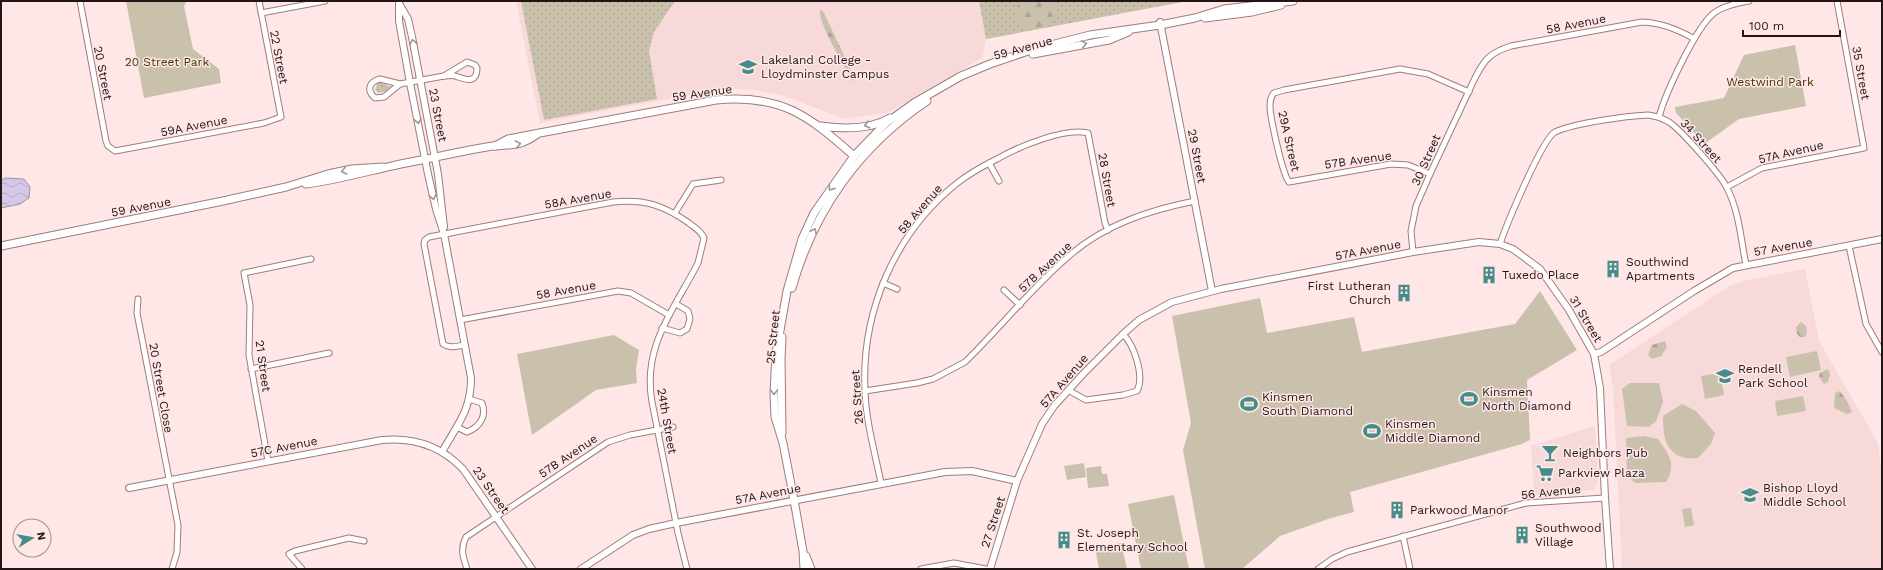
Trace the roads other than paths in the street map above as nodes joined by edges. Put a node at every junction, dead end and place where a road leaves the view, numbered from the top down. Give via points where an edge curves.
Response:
1 (80, 1) edge
2 (259, 1) edge
3 (325, 1) edge
4 (1293, 1) edge
5 (1749, 1) edge
6 (1837, 1) edge
7 (399, 2) edge
8 (261, 14) junction
9 (1160, 24) junction
10 (1133, 30) junction
11 (1693, 38) junction
12 (444, 76) junction
13 (1474, 80) joint
14 (420, 81) junction
15 (410, 83) junction
16 (400, 84) junction
17 (1469, 92) junction
18 (914, 103) junction
19 (280, 117) joint
20 (1659, 117) junction
21 (821, 126) junction
22 (1088, 133) joint
23 (110, 148) joint
24 (1864, 148) joint
25 (435, 157) junction
26 (856, 158) junction
27 (425, 159) junction
28 (989, 163) junction
29 (1430, 174) junction
30 (721, 180) dead end
31 (999, 181) dead end
32 (1289, 182) joint
33 (1727, 187) junction
34 (1195, 201) junction
35 (675, 213) junction
36 (1108, 230) junction
37 (444, 234) junction
38 (704, 238) joint
39 (1882, 239) edge
40 (1500, 244) junction
41 (1, 246) edge
42 (1849, 246) junction
43 (1413, 252) junction
44 (311, 259) dead end
45 (1746, 265) junction
46 (883, 284) junction
47 (897, 289) dead end
48 (1004, 290) dead end
49 (1212, 291) junction
50 (138, 299) dead end
51 (676, 304) junction
52 (1020, 305) junction
53 (873, 309) joint
54 (669, 315) junction
55 (460, 320) junction
56 (662, 328) junction
57 (1123, 334) junction
58 (465, 345) junction
59 (1881, 349) edge
60 (329, 353) dead end
61 (1594, 354) junction
62 (251, 369) junction
63 (1068, 390) junction
64 (865, 391) junction
65 (469, 399) junction
66 (457, 427) junction
67 (673, 427) dead end
68 (658, 430) junction
69 (783, 443) junction
70 (442, 452) junction
71 (268, 461) junction
72 (168, 481) junction
73 (1017, 481) junction
74 (881, 483) junction
75 (129, 488) dead end
76 (1605, 498) junction
77 (794, 500) junction
78 (496, 517) junction
79 (676, 523) junction
80 (1403, 536) junction
81 (364, 541) dead end
82 (804, 551) junction
83 (172, 569) edge
84 (302, 569) edge
85 (467, 569) edge
86 (532, 569) edge
87 (581, 569) edge
88 (687, 569) edge
89 (804, 569) edge
90 (810, 569) edge
91 (921, 569) edge
92 (986, 569) edge
93 (990, 569) edge
94 (1318, 569) edge
95 (1410, 569) edge
96 (1610, 569) edge

1 - 23 street, 20 Street via 106,141
2 - 8 street, 22 Street
3 - 8 street
4 - 9 main road
5 - 11 street via 1727,6 1714,13
6 - 24 street, 35 Street
14 -> 7 street, 23 Street via 408,19
7 - 15 street, 23 Street via 399,21
8 - 19 street, 22 Street
9 - 10 main road
9 - 34 street, 29 Street
10 - 18 main road, 59 Avenue via 1107,32 1040,48 990,64
26 -> 10 main road, 59 Avenue via 900,120 940,93 976,74 1032,54 1109,40
11 - 13 street, 58 Avenue via 1674,27 1642,22 1511,46 1489,56
11 - 20 street
12 - 12 street via 455,76 465,80 476,75 477,68 467,62
12 - 14 street
13 - 17 street, 30 Street
14 - 15 street
14 - 25 street, 23 Street
15 - 16 street
15 -> 27 street, 23 Street
16 - 16 street via 380,79 371,84 370,91 375,98 380,98
17 - 29 street, 30 Street
17 - 32 street, 29A Street via 1428,74 1400,69 1274,93 1270,108 1283,168
18 -> 21 main road via 887,120 870,125 846,128
18 - 26 main road, 59 Avenue via 886,123
19 - 23 street, 59A Avenue via 264,123 115,151
20 - 33 street, 34 Street via 1669,122 1690,142
20 - 40 street via 1636,116 1554,133 1548,140
21 - 25 main road, 59 Avenue via 785,107 758,100 728,99 539,134 525,143
21 - 26 main road, 59 Avenue
22 - 28 street, 58 Avenue via 1078,130 1058,135 1010,152
22 - 36 street, 28 Street
24 - 33 street, 57A Avenue via 1762,168
25 - 27 main road, 59 Avenue
25 - 37 street, 23 Street via 443,207
69 -> 26 main road, 25 Street via 781,359 784,325 791,292 800,261 819,219
26 -> 69 main road, 25 Street via 814,213 798,251 787,291 776,353 774,394 775,417
27 -> 37 street, 23 Street
27 - 41 main road, 59 Avenue via 383,167 352,169 286,187
28 - 31 street
28 - 46 street, 58 Avenue via 956,184 924,216 897,253
29 - 32 street, 57B Avenue via 1408,165 1391,164
29 - 43 street, 30 Street via 1413,220
30 - 35 street via 693,184
33 - 45 street, 34 Street via 1738,222
34 - 36 street, 57B Avenue via 1160,208
34 - 49 street, 29 Street
35 - 37 street, 58A Avenue via 634,200
35 - 38 street, 58A Avenue via 699,230
36 - 52 street, 57B Avenue via 1070,255
37 - 55 street, 23 Street
37 - 58 street via 429,237 424,244 443,344 447,347
38 - 51 street, 24th Street via 698,263
39 - 42 street, 57 Avenue
40 - 43 street, 57A Avenue via 1468,243
40 - 61 street, 31 Street via 1516,250 1540,269 1569,310
42 - 45 street, 57 Avenue
42 - 59 street via 1866,324
43 - 49 street, 57A Avenue
44 - 62 street, 21 Street via 244,273 250,305 248,340
45 - 61 street, 57 Avenue via 1727,271 1601,352
46 - 47 street
46 - 53 street, 58 Avenue
48 - 52 street, 57B Avenue
49 - 57 street, 57A Avenue via 1172,302 1148,315
50 - 72 street, 20 Street Close via 137,313
51 - 54 street, 24th Street
51 - 56 street via 688,311 690,319 687,329 680,333
52 - 64 street, 57B Avenue via 965,362 947,373 917,383
53 - 64 street, 26 Street via 864,366
54 - 55 street, 58 Avenue via 631,293 618,291
54 - 56 street, 24th Street
55 - 58 street, 23 Street
56 - 68 street, 24th Street via 655,343 650,371 650,393
57 - 63 street, 57A Avenue
57 - 63 street via 1130,340 1134,349 1140,380 1136,391 1086,400
58 - 65 street, 23 Street via 471,378
60 - 62 street
61 - 76 street, 31 Street via 1600,388
62 - 71 street, 21 Street
63 - 73 street, 57A Avenue via 1042,424
64 - 74 street, 26 Street via 867,415
65 - 66 street, 23 Street
65 - 66 street via 482,403 484,413 481,422 467,432
66 - 70 street, 23 Street
67 - 68 street, 57B Avenue
68 - 78 street, 57B Avenue via 619,437 608,442
68 - 79 street, 24th Street
69 - 77 main road
70 - 71 street, 57C Avenue via 422,443 396,439
70 - 78 street, 23 Street via 463,469
71 - 72 street, 57C Avenue
72 - 75 street, 57C Avenue
72 - 83 street via 178,525 177,552
73 - 74 street, 57A Avenue via 972,471 956,471
73 - 93 street, 27 Street
74 - 77 street, 57A Avenue
76 - 80 street, 56 Avenue via 1526,503
76 - 96 street, 31 Street
77 - 79 street, 57A Avenue
77 - 82 main road
78 - 85 street, 57B Avenue via 466,537 462,544
78 - 86 street, 23 Street
79 - 87 street, 57A Avenue via 633,535
79 - 88 street, 24th Street
80 - 94 street, 56 Avenue via 1347,552
80 - 95 street
81 - 84 street via 349,538 295,550 290,554
82 - 89 main road
82 - 90 main road
91 - 92 street via 954,563

